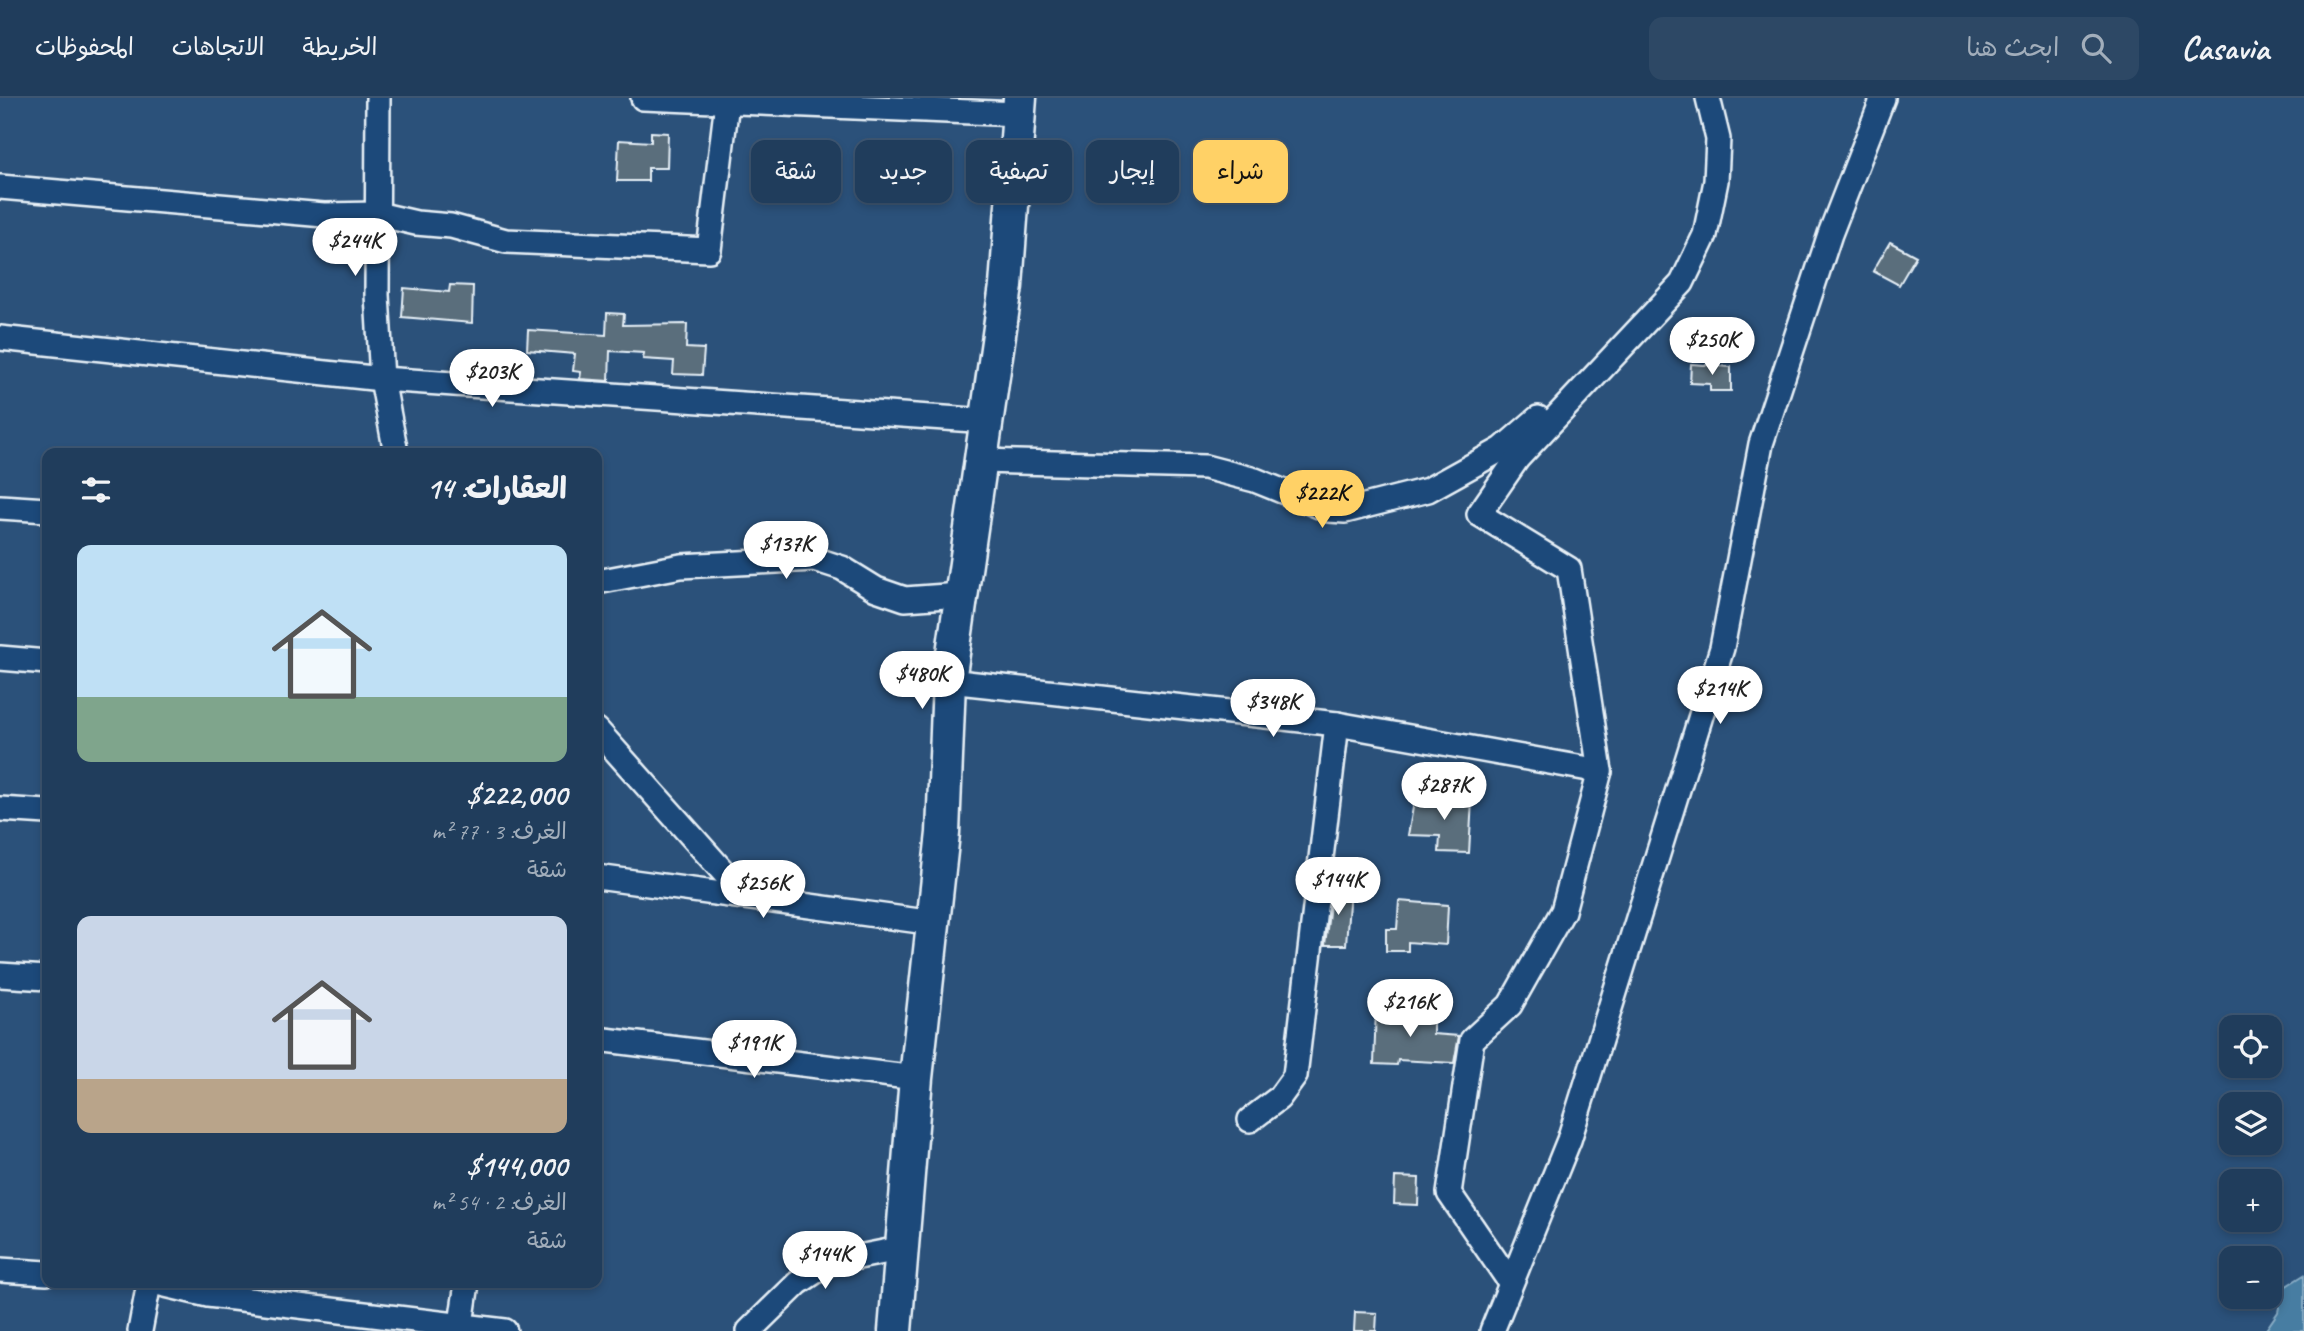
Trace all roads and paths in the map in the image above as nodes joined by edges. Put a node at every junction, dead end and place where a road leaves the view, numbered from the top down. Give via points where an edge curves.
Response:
1 (378, 98) edge
2 (643, 98) edge
3 (1708, 98) edge
4 (1883, 98) edge
5 (718, 101) edge
6 (1019, 106) edge
7 (0, 187) edge
8 (377, 214) junction
9 (0, 338) edge
10 (1609, 359) junction
11 (382, 379) junction
12 (988, 421) junction
13 (395, 448) edge
14 (982, 461) junction
15 (0, 507) edge
16 (42, 510) edge
17 (602, 581) edge
18 (960, 596) junction
19 (0, 658) edge
20 (42, 662) edge
21 (949, 681) junction
22 (1338, 724) junction
23 (602, 736) edge
24 (1600, 771) junction
25 (0, 809) edge
26 (42, 812) edge
27 (602, 878) edge
28 (744, 895) junction
29 (934, 923) junction
30 (0, 975) edge
31 (42, 978) edge
32 (602, 1040) edge
33 (916, 1078) junction
34 (1250, 1120) dead end
35 (904, 1248) junction
36 (0, 1270) edge
37 (42, 1273) edge
38 (1510, 1282) junction
39 (148, 1288) edge
40 (466, 1288) edge
41 (208, 1289) edge
42 (460, 1327) edge
43 (140, 1331) edge
44 (505, 1331) edge
45 (749, 1331) edge
46 (895, 1331) edge
47 (1492, 1331) edge

1 - 8 street
2 - 5 street
3 - 10 street via 1718,139 1716,181 1705,235 1682,283
4 - 38 street via 1830,234 1761,444 1722,648 1573,1126
5 - 6 street
5 - 8 street via 709,250 506,241
6 - 12 street via 1006,286
7 - 8 street via 324,215
8 - 11 street
9 - 11 street
10 - 14 street via 1502,449 1428,490 1345,511 1329,510 1255,480 1205,467
10 - 24 street via 1517,459 1479,514 1569,569
11 - 12 street
11 - 13 street
12 - 14 street
14 - 18 street
15 - 16 street
17 - 18 street via 681,566 814,559 905,599
18 - 21 street
19 - 20 street
21 - 22 street
21 - 29 street
22 - 24 street
22 - 34 street via 1295,1076 1279,1098
23 - 28 street
24 - 38 street via 1563,911 1510,1005 1472,1040 1449,1193
25 - 26 street
27 - 28 street
28 - 29 street
29 - 33 street
30 - 31 street
32 - 33 street
33 - 35 street
35 - 45 street via 828,1263 798,1283
35 - 46 street
36 - 37 street
38 - 47 street
39 - 43 street
40 - 42 street
41 - 42 street
42 - 44 street

